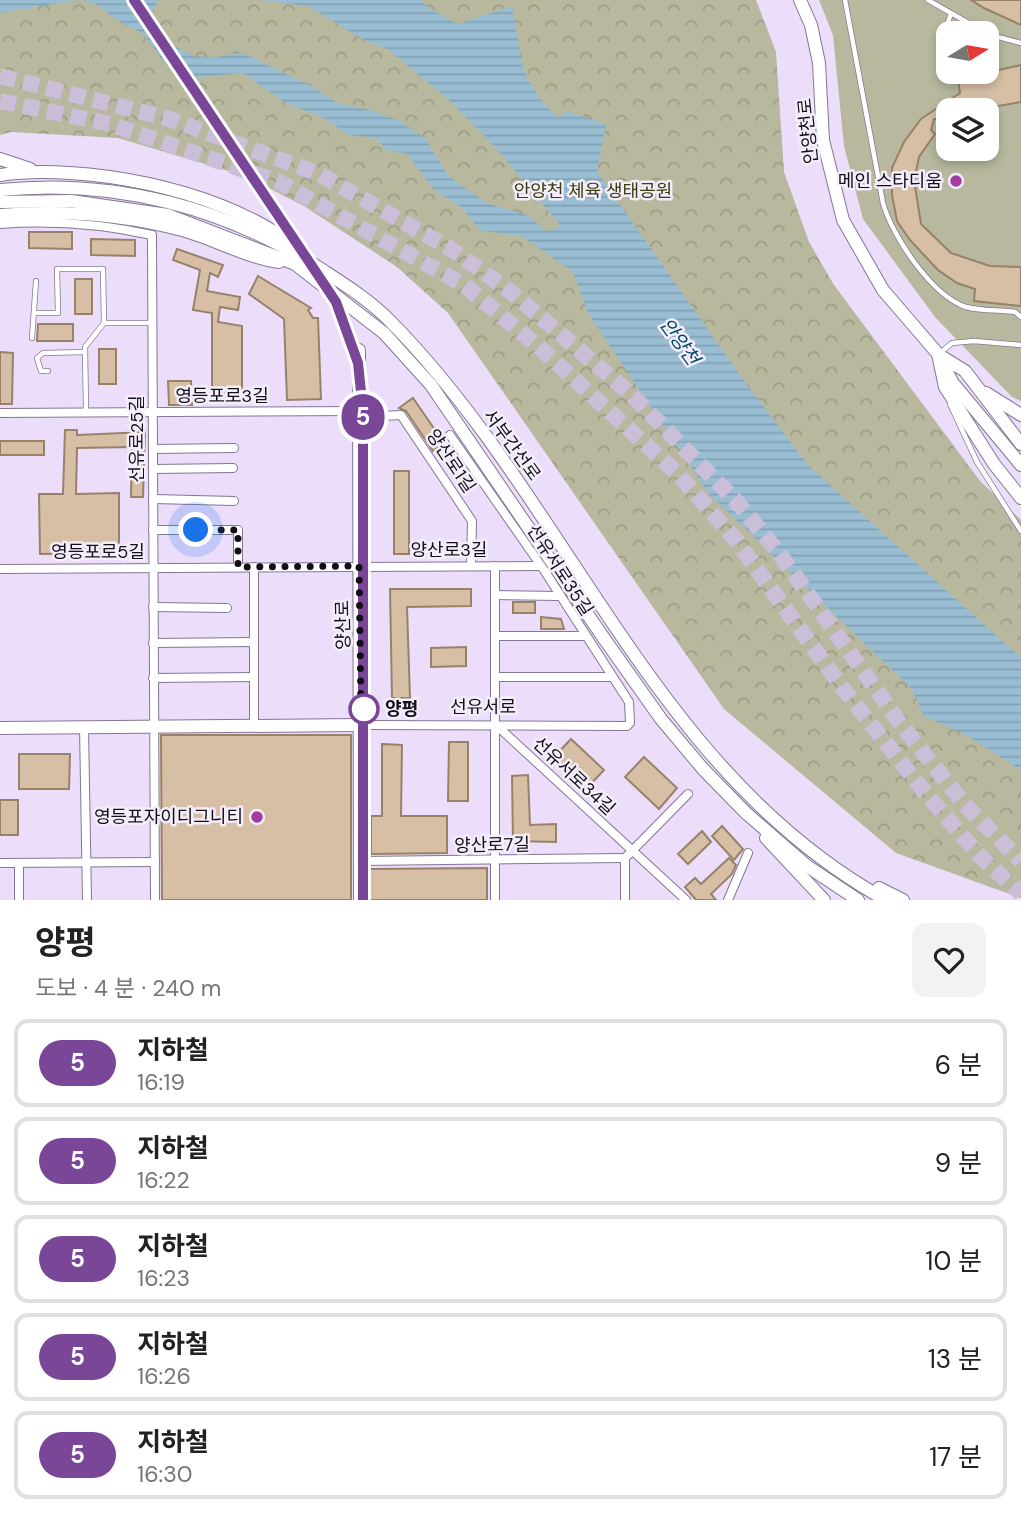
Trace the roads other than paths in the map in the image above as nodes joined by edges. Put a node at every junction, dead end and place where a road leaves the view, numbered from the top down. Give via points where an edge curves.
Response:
1 (800, 0) edge
2 (845, 0) edge
3 (928, 0) edge
4 (951, 14) junction
5 (948, 21) edge
6 (960, 21) edge
7 (999, 37) edge
8 (1021, 43) edge
9 (0, 159) edge
10 (51, 173) junction
11 (0, 175) edge
12 (0, 190) edge
13 (0, 202) edge
14 (0, 215) edge
15 (0, 224) edge
16 (296, 259) junction
17 (36, 281) dead end
18 (36, 313) junction
19 (1021, 317) edge
20 (104, 323) junction
21 (153, 323) junction
22 (32, 338) dead end
23 (1021, 345) edge
24 (359, 350) dead end
25 (85, 352) junction
26 (938, 355) junction
27 (48, 371) dead end
28 (945, 387) junction
29 (981, 391) junction
30 (86, 412) junction
31 (153, 412) junction
32 (0, 413) edge
33 (360, 414) junction
34 (1021, 415) edge
35 (450, 435) dead end
36 (1021, 444) edge
37 (234, 448) dead end
38 (153, 449) junction
39 (1021, 465) edge
40 (153, 468) junction
41 (233, 468) dead end
42 (1021, 498) edge
43 (153, 499) junction
44 (234, 501) dead end
45 (153, 530) junction
46 (1021, 531) edge
47 (359, 566) junction
48 (471, 566) junction
49 (495, 566) junction
50 (539, 566) junction
51 (238, 567) junction
52 (254, 567) junction
53 (153, 568) junction
54 (0, 569) edge
55 (495, 595) junction
56 (558, 596) junction
57 (153, 607) junction
58 (227, 608) dead end
59 (495, 636) junction
60 (584, 636) junction
61 (254, 642) junction
62 (153, 643) junction
63 (254, 677) junction
64 (495, 677) junction
65 (611, 677) junction
66 (153, 678) junction
67 (495, 724) junction
68 (361, 725) junction
69 (254, 726) junction
70 (627, 726) joint
71 (84, 727) junction
72 (153, 727) junction
73 (0, 728) edge
74 (688, 794) dead end
75 (746, 813) junction
76 (632, 851) junction
77 (748, 853) dead end
78 (625, 858) junction
79 (360, 861) junction
80 (495, 861) junction
81 (84, 862) junction
82 (155, 862) junction
83 (828, 862) junction
84 (0, 863) edge
85 (19, 863) junction
86 (19, 900) edge
87 (87, 900) edge
88 (155, 900) edge
89 (360, 900) edge
90 (495, 900) edge
91 (625, 900) edge
92 (686, 900) edge
93 (728, 900) edge
94 (824, 900) edge
95 (858, 900) edge
96 (886, 900) edge
97 (903, 900) edge

1 - 26 main road, 안양천로 via 819,63 823,139 843,220 883,290
2 - 19 lane via 892,228 926,276 957,302
3 - 4 lane
4 - 5 lane
4 - 6 lane
7 - 8 lane
9 - 10 main road
10 - 11 main road
10 - 16 main road via 104,177 226,208 266,227 292,246
12 - 16 main road, 서부간선로 via 89,187 169,201 237,223
13 - 16 main road, 서부간선로 via 71,201 168,215
14 - 16 main road via 59,212 123,218 182,230 262,260
15 - 21 street, 선유로25길 via 77,223 152,235
16 - 75 main road, 서부간선로 via 384,333 431,385 661,719
16 - 83 main road, 서부간선로 via 389,319 438,372 710,756 756,803
17 - 18 lane
18 - 20 lane via 58,313 57,269 103,269
18 - 22 lane
20 - 21 lane
20 - 25 lane
21 - 31 street, 선유로25길
23 - 26 lane via 952,343
24 - 33 main road, 양산로
25 - 27 lane via 43,353 37,365
25 - 30 lane
26 - 28 main road
26 - 29 main road, 안양천로 via 965,371
26 - 39 main road, 안양천로 via 952,382
28 - 42 main road
28 - 46 lane via 977,462
29 - 34 main road
29 - 36 main road, 안양천로
30 - 31 street, 영등포로3길
30 - 32 street, 영등포로3길
31 - 33 street, 영등포로3길
31 - 38 street, 선유로25길
33 - 47 main road, 양산로
33 - 48 street, 양산로1길 via 401,415 472,521
35 - 50 street, 선유서로35길
37 - 38 street
38 - 40 street, 선유로25길
40 - 41 street
40 - 43 street, 선유로25길
43 - 44 street
43 - 45 street, 선유로25길
45 - 51 street via 238,530
45 - 53 street, 선유로25길
47 - 48 street, 양산로3길
47 - 52 street, 영등포로5길
47 - 68 main road, 양산로
48 - 49 street, 양산로3길
49 - 50 street, 양산로3길
49 - 55 street
50 - 56 street, 선유서로35길
51 - 52 street, 영등포로5길
51 - 53 street, 영등포로5길
52 - 61 street
53 - 54 street, 영등포로5길
53 - 57 street, 선유로25길
55 - 56 street
55 - 59 street
56 - 60 street, 선유서로35길
57 - 58 street
57 - 62 street, 선유로25길
59 - 60 street
59 - 64 street
60 - 65 street, 선유서로35길
61 - 62 street
61 - 63 street
62 - 66 street, 선유로25길
63 - 66 street
63 - 69 street
64 - 65 street
64 - 67 street
65 - 70 street, 선유서로35길 via 629,702
66 - 72 street, 선유로25길
67 - 68 street, 선유서로
67 - 70 street, 선유서로
67 - 76 street, 선유서로34길
67 - 80 street
68 - 69 main road, 선유서로
68 - 79 main road, 양산로
69 - 72 main road, 선유서로
71 - 72 main road, 선유서로
71 - 73 main road, 선유서로
71 - 81 street
72 - 82 street, 선유로25길
74 - 76 street
75 - 94 main road
75 - 95 main road, 서부간선로 via 807,866
76 - 78 street
76 - 92 street, 선유서로34길
77 - 93 street
78 - 80 street, 양산로7길
78 - 91 street
79 - 80 street, 양산로7길
79 - 89 main road, 양산로
80 - 90 street
81 - 82 street
81 - 85 street
81 - 87 street
82 - 88 street, 선유로25길
83 - 96 main road, 서부간선로
83 - 97 main road
84 - 85 street
85 - 86 street

